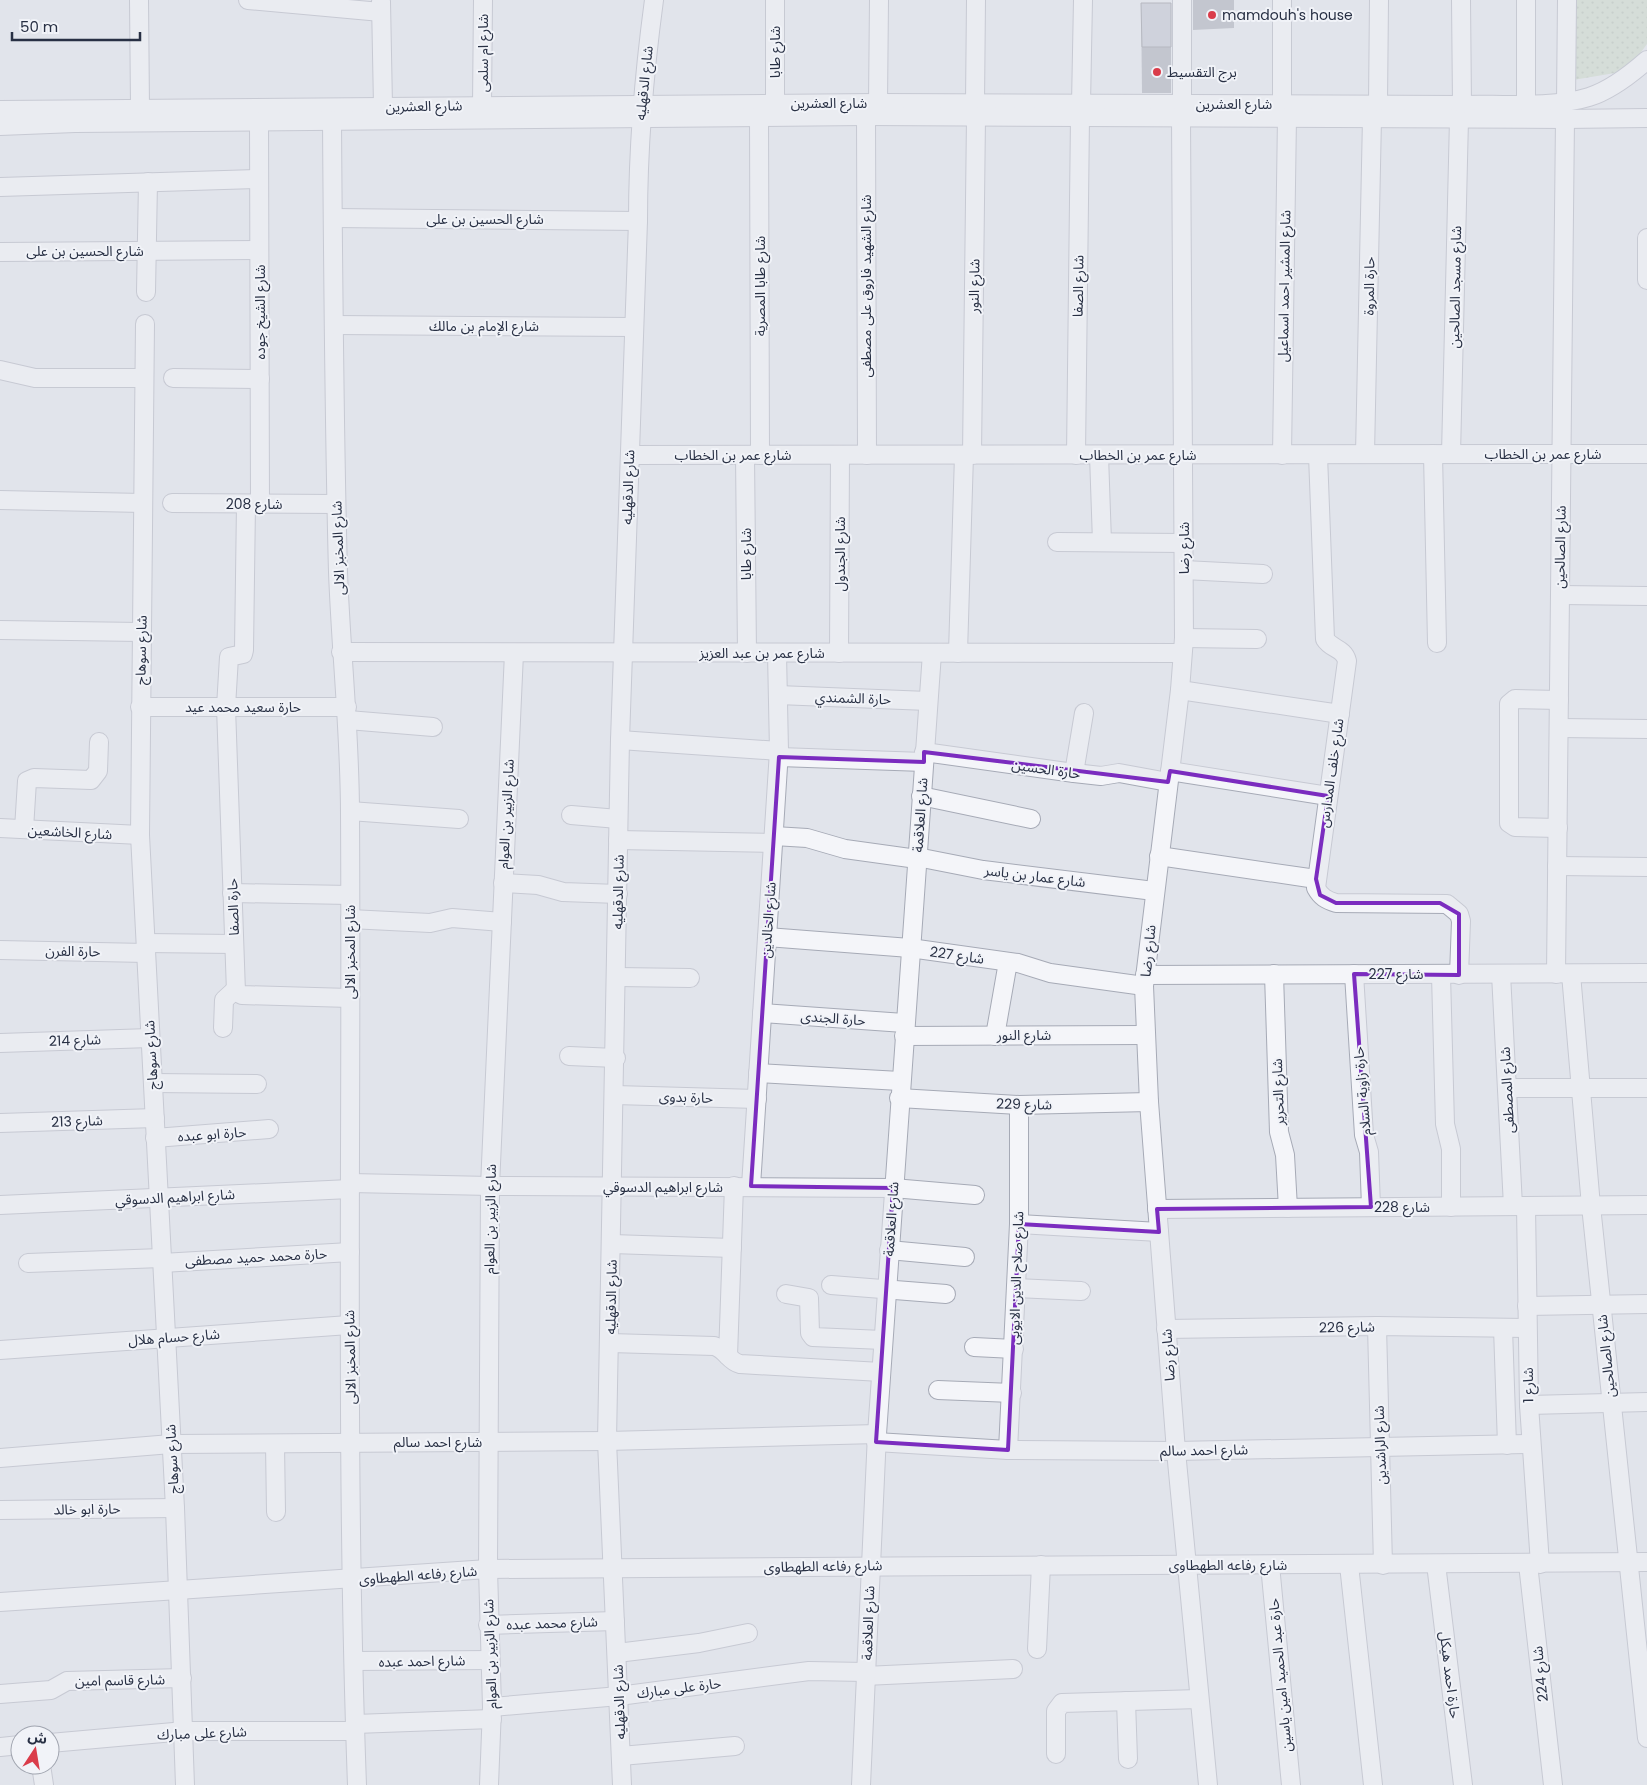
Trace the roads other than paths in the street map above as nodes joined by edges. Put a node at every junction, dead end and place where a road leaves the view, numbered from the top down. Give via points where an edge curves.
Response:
1 (139, 0) edge
2 (248, 0) edge
3 (483, 0) edge
4 (654, 0) edge
5 (775, 0) edge
6 (879, 0) edge
7 (976, 0) edge
8 (1083, 0) edge
9 (1182, 0) edge
10 (1282, 0) edge
11 (1379, 0) edge
12 (1461, 0) edge
13 (1526, 0) edge
14 (1567, 0) edge
15 (381, 6) edge
16 (1647, 60) edge
17 (1526, 103) junction
18 (775, 104) junction
19 (482, 105) junction
20 (382, 106) junction
21 (140, 107) junction
22 (0, 110) edge
23 (872, 110) junction
24 (976, 110) junction
25 (1080, 110) junction
26 (1182, 110) junction
27 (641, 111) junction
28 (1284, 111) junction
29 (1375, 111) junction
30 (1565, 111) junction
31 (1460, 112) junction
32 (760, 117) junction
33 (1647, 118) edge
34 (332, 120) junction
35 (259, 121) junction
36 (0, 126) edge
37 (259, 179) junction
38 (148, 182) junction
39 (0, 187) edge
40 (333, 218) junction
41 (638, 221) junction
42 (1647, 238) edge
43 (259, 250) junction
44 (147, 251) junction
45 (0, 252) edge
46 (1647, 280) edge
47 (146, 292) dead end
48 (145, 324) dead end
49 (334, 325) junction
50 (634, 327) junction
51 (0, 370) edge
52 (0, 376) edge
53 (144, 378) junction
54 (173, 378) dead end
55 (260, 379) junction
56 (1365, 454) junction
57 (1442, 454) junction
58 (1562, 454) junction
59 (1647, 454) edge
60 (753, 455) junction
61 (840, 455) junction
62 (866, 455) junction
63 (968, 455) junction
64 (1076, 455) junction
65 (1099, 455) junction
66 (1184, 455) junction
67 (1282, 455) junction
68 (1318, 455) junction
69 (630, 456) junction
70 (3, 497) edge
71 (143, 503) junction
72 (172, 504) dead end
73 (253, 504) junction
74 (336, 504) junction
75 (1057, 542) dead end
76 (1102, 542) junction
77 (1184, 543) junction
78 (1184, 570) junction
79 (1263, 574) dead end
80 (1560, 595) junction
81 (1647, 596) edge
82 (0, 630) edge
83 (141, 632) junction
84 (1257, 639) dead end
85 (1437, 643) dead end
86 (1183, 645) junction
87 (341, 652) junction
88 (514, 653) junction
89 (623, 653) junction
90 (746, 653) junction
91 (777, 653) junction
92 (839, 653) junction
93 (932, 653) junction
94 (958, 653) junction
95 (1180, 690) junction
96 (778, 695) junction
97 (1559, 700) junction
98 (928, 701) junction
99 (140, 707) junction
100 (226, 707) junction
101 (1084, 713) dead end
102 (348, 714) junction
103 (1340, 714) junction
104 (433, 727) dead end
105 (1559, 728) junction
106 (1647, 730) edge
107 (620, 740) junction
108 (99, 742) dead end
109 (779, 754) junction
110 (924, 757) junction
111 (1074, 773) junction
112 (1169, 776) junction
113 (921, 796) junction
114 (1328, 796) junction
115 (350, 811) junction
116 (571, 815) dead end
117 (459, 819) dead end
118 (618, 819) junction
119 (1031, 819) dead end
120 (0, 828) edge
121 (1558, 828) junction
122 (24, 829) junction
123 (140, 835) junction
124 (618, 840) junction
125 (773, 840) junction
126 (1159, 856) junction
127 (917, 858) junction
128 (1557, 866) junction
129 (1647, 867) edge
130 (1316, 879) junction
131 (503, 883) junction
132 (1154, 891) junction
133 (232, 893) junction
134 (618, 894) junction
135 (350, 895) junction
136 (350, 919) junction
137 (502, 922) junction
138 (767, 938) junction
139 (234, 944) junction
140 (146, 948) junction
141 (910, 948) junction
142 (0, 950) edge
143 (1008, 962) junction
144 (1647, 973) edge
145 (1274, 974) junction
146 (1354, 974) junction
147 (1460, 974) junction
148 (1501, 974) junction
149 (1564, 974) junction
150 (1441, 975) junction
151 (617, 977) junction
152 (690, 978) dead end
153 (1144, 980) junction
154 (236, 989) junction
155 (350, 998) junction
156 (762, 1013) junction
157 (223, 1028) dead end
158 (904, 1030) junction
159 (1145, 1035) junction
160 (995, 1036) junction
161 (150, 1038) junction
162 (0, 1043) edge
163 (568, 1056) dead end
164 (616, 1058) junction
165 (758, 1073) junction
166 (153, 1083) junction
167 (257, 1084) dead end
168 (1507, 1088) junction
169 (1580, 1088) junction
170 (1647, 1088) edge
171 (900, 1089) junction
172 (615, 1094) junction
173 (757, 1099) junction
174 (1149, 1102) junction
175 (1019, 1105) junction
176 (154, 1118) junction
177 (0, 1123) edge
178 (270, 1129) dead end
179 (156, 1138) junction
180 (350, 1186) junction
181 (490, 1186) junction
182 (743, 1186) junction
183 (613, 1187) junction
184 (892, 1188) junction
185 (975, 1195) dead end
186 (158, 1198) junction
187 (0, 1205) edge
188 (1647, 1205) edge
189 (1520, 1206) junction
190 (1591, 1206) junction
191 (1371, 1207) junction
192 (1452, 1207) junction
193 (1288, 1208) junction
194 (1157, 1209) junction
195 (1019, 1224) junction
196 (1159, 1232) junction
197 (612, 1244) junction
198 (732, 1248) junction
199 (889, 1250) junction
200 (350, 1252) junction
201 (965, 1257) dead end
202 (162, 1261) junction
203 (28, 1263) dead end
204 (831, 1285) dead end
205 (1016, 1288) junction
206 (886, 1289) junction
207 (1080, 1291) dead end
208 (786, 1294) dead end
209 (946, 1294) dead end
210 (1647, 1304) edge
211 (1601, 1305) junction
212 (1527, 1306) junction
213 (349, 1325) junction
214 (1377, 1326) junction
215 (1503, 1328) junction
216 (1528, 1328) junction
217 (1166, 1329) junction
218 (166, 1338) junction
219 (883, 1340) junction
220 (610, 1343) junction
221 (974, 1347) dead end
222 (1014, 1349) junction
223 (0, 1350) edge
224 (728, 1356) junction
225 (881, 1372) junction
226 (938, 1390) dead end
227 (1012, 1393) junction
228 (1647, 1402) edge
229 (1611, 1403) junction
230 (1528, 1405) junction
231 (877, 1438) junction
232 (607, 1441) junction
233 (487, 1442) junction
234 (351, 1443) junction
235 (171, 1444) junction
236 (275, 1444) junction
237 (1531, 1444) junction
238 (1507, 1445) junction
239 (1380, 1447) junction
240 (1008, 1450) junction
241 (1176, 1451) junction
242 (0, 1458) edge
243 (175, 1508) junction
244 (0, 1510) edge
245 (276, 1512) dead end
246 (1628, 1562) junction
247 (1647, 1562) edge
248 (1186, 1564) junction
249 (1436, 1564) junction
250 (1534, 1564) junction
251 (1041, 1565) junction
252 (1270, 1565) junction
253 (1349, 1565) junction
254 (1383, 1565) junction
255 (870, 1566) junction
256 (613, 1568) junction
257 (488, 1570) junction
258 (353, 1580) junction
259 (179, 1591) junction
260 (0, 1602) edge
261 (615, 1621) junction
262 (488, 1625) junction
263 (748, 1633) dead end
264 (1037, 1649) dead end
265 (617, 1653) junction
266 (490, 1660) junction
267 (354, 1661) junction
268 (1013, 1669) dead end
269 (1643, 1673) edge
270 (866, 1674) junction
271 (182, 1678) junction
272 (0, 1694) edge
273 (619, 1696) junction
274 (1198, 1699) junction
275 (1126, 1702) junction
276 (492, 1713) junction
277 (355, 1728) junction
278 (185, 1732) junction
279 (1647, 1738) edge
280 (60, 1742) edge
281 (735, 1746) dead end
282 (1056, 1754) dead end
283 (621, 1756) junction
284 (1128, 1759) dead end
285 (185, 1785) edge
286 (356, 1785) edge
287 (489, 1785) edge
288 (622, 1785) edge
289 (861, 1785) edge
290 (1208, 1785) edge
291 (1291, 1785) edge
292 (1373, 1785) edge
293 (1464, 1785) edge
294 (1553, 1785) edge

1 - 21 street
2 - 15 street
3 - 19 street, شارع ام سلمى
4 - 27 street, شارع الدقهليه
5 - 18 street, شارع طابا
6 - 23 street
7 - 24 street, شارع النور
8 - 25 street, شارع الصفا
9 - 26 street, شارع رضا
10 - 28 street, شارع المشير احمد اسماعيل
11 - 29 street, حارة المروة
12 - 31 street, شارع مسجد الصالحين
13 - 17 street
14 - 30 street, شارع الصالحين
15 - 20 street
16 - 30 street, شارع العشرين via 1610,88
17 - 30 street, شارع العشرين
17 - 31 street, شارع العشرين
18 - 23 street, شارع العشرين
18 - 27 street, شارع العشرين
19 - 20 street, شارع العشرين
19 - 27 street, شارع العشرين
20 - 21 street, شارع العشرين
21 - 22 street, شارع العشرين
23 - 24 street, شارع العشرين
23 - 32 street, شارع العشرين
23 - 62 street, شارع الشهيد فاروق على مصطفى
24 - 25 street, شارع العشرين
24 - 63 street, شارع النور
25 - 26 street, شارع العشرين
25 - 64 street, شارع الصفا
26 - 28 street, شارع العشرين
26 - 66 street, شارع رضا
27 - 32 street, شارع العشرين
27 - 34 street, شارع العشرين
27 - 41 street, شارع الدقهليه
28 - 29 street, شارع العشرين
28 - 67 street, شارع المشير احمد اسماعيل
29 - 31 street, شارع العشرين
29 - 56 street, حارة المروة
30 - 31 street, شارع العشرين
30 - 33 street, شارع العشرين
30 - 58 street, شارع الصالحين
31 - 57 street, شارع مسجد الصالحين
32 - 60 street, شارع طابا المصرية
34 - 35 street, شارع العشرين
34 - 40 street, شارع المخبز الالى
35 - 36 street, شارع العشرين via 75,122
35 - 37 street, شارع الشيخ جوده
37 - 38 street
37 - 43 street, شارع الشيخ جوده
38 - 39 street
38 - 44 street
40 - 41 street, شارع الحسين بن على
40 - 49 street, شارع المخبز الالى
41 - 50 street, شارع الدقهليه
42 - 46 street
43 - 44 street, شارع الحسين بن على
43 - 55 street, شارع الشيخ جوده
44 - 45 street, شارع الحسين بن على
44 - 47 street
48 - 53 street, شارع سوهاج
49 - 50 street, شارع الإمام بن مالك
49 - 74 street, شارع المخبز الالى
50 - 69 street, شارع الدقهليه
51 - 52 street
51 - 53 street via 35,378
53 - 71 street, شارع سوهاج
54 - 55 street
55 - 73 street, شارع الشيخ جوده
56 - 57 street, شارع عمر بن الخطاب
56 - 68 street, شارع عمر بن الخطاب
57 - 58 street, شارع عمر بن الخطاب
57 - 85 street, شارع مسجد الصالحين
58 - 59 street, شارع عمر بن الخطاب
58 - 80 street, شارع الصالحين
60 - 61 street, شارع عمر بن الخطاب
60 - 69 street, شارع عمر بن الخطاب
60 - 90 street, شارع طابا
61 - 62 street, شارع عمر بن الخطاب
61 - 92 street, شارع الجندول
62 - 63 street, شارع عمر بن الخطاب
63 - 64 street, شارع عمر بن الخطاب
63 - 94 street, شارع النور
64 - 65 street, شارع عمر بن الخطاب
65 - 66 street, شارع عمر بن الخطاب
65 - 76 street
66 - 67 street, شارع عمر بن الخطاب
66 - 77 street, شارع رضا
67 - 68 street, شارع عمر بن الخطاب
68 - 103 street, شارع خلف المدارس via 1325,639 1343,652 1347,661
69 - 89 street, شارع الدقهليه
70 - 71 street
71 - 83 street, شارع سوهاج
72 - 73 street, شارع 208
73 - 74 street, شارع 208
73 - 100 street, شارع الشيخ جوده via 244,650 243,654 229,657
74 - 87 street, شارع المخبز الالى
75 - 76 street
76 - 77 street
77 - 78 street, شارع رضا
78 - 79 street
78 - 86 street, شارع رضا
80 - 81 street
80 - 97 street, شارع الصالحين
82 - 83 street
83 - 99 street, شارع سوهاج
84 - 86 street, شارع عمر بن عبد العزيز
86 - 94 street, شارع عمر بن عبد العزيز
86 - 95 street, شارع رضا
87 - 88 street, شارع عمر بن عبد العزيز
87 - 102 street, شارع المخبز الالى
88 - 89 street, شارع عمر بن عبد العزيز
88 - 131 street, شارع الزبير بن العوام
89 - 90 street, شارع عمر بن عبد العزيز
89 - 107 street, شارع الدقهليه
90 - 91 street, شارع عمر بن عبد العزيز
91 - 92 street, شارع عمر بن عبد العزيز
91 - 96 street, شارع الخالدين
92 - 93 street, شارع عمر بن عبد العزيز
93 - 94 street, شارع عمر بن عبد العزيز
93 - 98 street, شارع العلاقمة
95 - 103 street
95 - 112 street, شارع رضا
96 - 98 street, حارة الشمندي
96 - 109 street, شارع الخالدين
97 - 105 street, شارع الصالحين
97 - 121 street via 1512,700 1509,704 1509,823 1515,828
98 - 110 street, شارع العلاقمة
99 - 100 street, حارة سعيد محمد عيد
99 - 123 street, شارع سوهاج
100 - 102 street, حارة سعيد محمد عيد
100 - 133 street, حارة الصفا
101 - 111 street
102 - 104 street, حارة سعيد محمد عيد
102 - 115 street, شارع المخبز الالى
103 - 114 street, شارع خلف المدارس
105 - 106 street
105 - 121 street, شارع الصالحين
107 - 109 street, حارة الحسين
107 - 118 street, شارع الدقهليه
108 - 122 street via 98,771 91,780 34,778 27,781
109 - 110 street, حارة الحسين
109 - 125 street, شارع الخالدين
110 - 111 street, حارة الحسين
110 - 113 street, شارع العلاقمة
111 - 112 street, حارة الحسين
112 - 114 street, حارة الحسين
112 - 126 street, شارع رضا
113 - 119 street
113 - 127 street, شارع العلاقمة
114 - 130 street, شارع خلف المدارس
115 - 117 street
115 - 135 street, شارع المخبز الالى
116 - 118 street
118 - 124 street, شارع الدقهليه
120 - 122 street, شارع الخاشعين
121 - 128 street, شارع الصالحين
122 - 123 street, شارع الخاشعين
123 - 140 street, شارع سوهاج
124 - 125 street, شارع عمار بن ياسر
124 - 134 street, شارع الدقهليه
125 - 127 street, شارع عمار بن ياسر via 807,838 845,850
125 - 138 street, شارع الخالدين
126 - 130 street
126 - 132 street, شارع رضا
127 - 132 street, شارع عمار بن ياسر via 982,870
127 - 141 street, شارع العلاقمة
128 - 129 street
128 - 149 street, شارع الصالحين
130 - 147 street via 1320,895 1336,903 1440,902 1454,908 1461,921
131 - 134 street via 538,885 563,892
131 - 137 street, شارع الزبير بن العوام
132 - 153 street, شارع رضا
133 - 135 street
133 - 139 street, حارة الصفا
134 - 151 street, شارع الدقهليه
135 - 136 street, شارع المخبز الالى
136 - 137 street via 430,923 452,918
136 - 155 street, شارع المخبز الالى
137 - 181 street, شارع الزبير بن العوام
138 - 141 street, شارع 227
138 - 156 street, شارع الخالدين
139 - 140 street, حارة الفرن
139 - 154 street, حارة الصفا
140 - 142 street, حارة الفرن
140 - 161 street, شارع سوهاج
141 - 143 street, شارع 227
141 - 158 street, شارع العلاقمة
143 - 153 street, شارع 227 via 1050,973
143 - 160 street
144 - 149 street, شارع 227
145 - 146 street, شارع 227
145 - 153 street, شارع 227
145 - 193 street, شارع التحرير via 1279,1132 1285,1154
146 - 150 street, شارع 227
146 - 191 street, حارة زاوية السلام
147 - 148 street, شارع 227
147 - 150 street, شارع 227
148 - 149 street, شارع 227
148 - 168 street, شارع المصطفى
149 - 169 street, شارع الصالحين
150 - 192 street via 1445,1124 1452,1149
151 - 152 street
151 - 164 street, شارع الدقهليه
153 - 159 street, شارع رضا
154 - 155 street via 242,995
154 - 157 street via 224,1000
155 - 180 street, شارع المخبز الالى
156 - 158 street, حارة الجندى
156 - 165 street, شارع الخالدين
158 - 160 street, شارع النور
158 - 171 street, شارع العلاقمة
159 - 160 street, شارع النور
159 - 174 street, شارع رضا
161 - 162 street, شارع 214
161 - 166 street, شارع سوهاج
163 - 164 street
164 - 172 street, شارع الدقهليه
165 - 171 street, شارع 229
165 - 173 street, شارع الخالدين
166 - 167 street
166 - 176 street, شارع سوهاج
168 - 169 street
168 - 189 street, شارع المصطفى
169 - 170 street
169 - 190 street, شارع الصالحين
171 - 175 street, شارع 229
171 - 184 street, شارع العلاقمة
172 - 173 street, حارة بدوى
172 - 183 street, شارع الدقهليه
173 - 182 street, شارع الخالدين
174 - 175 street, شارع 229
174 - 194 street, شارع رضا
175 - 195 street, شارع صلاح الدين الايوبى
176 - 177 street, شارع 213
176 - 179 street, شارع سوهاج
178 - 179 street, حارة ابو عبده
179 - 186 street, شارع سوهاج
180 - 181 street, شارع ابراهيم الدسوقي
180 - 186 street, شارع ابراهيم الدسوقي
180 - 200 street, شارع المخبز الالى
181 - 183 street, شارع ابراهيم الدسوقي
181 - 233 street, شارع الزبير بن العوام
182 - 183 street, شارع ابراهيم الدسوقي
182 - 184 street, شارع ابراهيم الدسوقي
182 - 198 street, شارع الخالدين
183 - 197 street, شارع الدقهليه
184 - 185 street, شارع ابراهيم الدسوقي
184 - 199 street, شارع العلاقمة
186 - 187 street, شارع ابراهيم الدسوقي
186 - 202 street, شارع سوهاج
188 - 190 street, شارع 228
189 - 190 street, شارع 228
189 - 192 street, شارع 228
189 - 212 street, شارع 1
190 - 211 street, شارع الصالحين
191 - 192 street, شارع 228
191 - 193 street, شارع 228
193 - 194 street, شارع 228
194 - 196 street, شارع رضا
195 - 196 street
195 - 205 street, شارع صلاح الدين الايوبى
196 - 217 street, شارع رضا
197 - 198 street
197 - 220 street, شارع الدقهليه
198 - 224 street, شارع الخالدين
199 - 201 street
199 - 206 street, شارع العلاقمة
200 - 202 street, حارة محمد حميد مصطفى
200 - 213 street, شارع المخبز الالى
202 - 203 street, حارة محمد حميد مصطفى
202 - 218 street, شارع سوهاج
204 - 206 street
205 - 207 street
205 - 222 street, شارع صلاح الدين الايوبى
206 - 209 street
206 - 219 street, شارع العلاقمة
208 - 219 street via 809,1298 810,1333 813,1337
210 - 211 street
211 - 212 street
211 - 229 street, شارع الصالحين
212 - 216 street, شارع 1
213 - 218 street, شارع حسام هلال
213 - 234 street, شارع المخبز الالى
214 - 215 street, شارع 226
214 - 217 street, شارع 226
214 - 239 street, شارع الراشدين
215 - 216 street, شارع 226
215 - 238 street
216 - 230 street, شارع 1
217 - 241 street, شارع رضا
218 - 223 street, شارع حسام هلال
218 - 235 street, شارع سوهاج
219 - 225 street, شارع العلاقمة
220 - 224 street via 714,1346
220 - 232 street, شارع الدقهليه
221 - 222 street
222 - 227 street, شارع صلاح الدين الايوبى
224 - 225 street via 740,1364
225 - 231 street, شارع العلاقمة
226 - 227 street
227 - 240 street, شارع صلاح الدين الايوبى
228 - 229 street
229 - 230 street
229 - 246 street, شارع الصالحين
230 - 237 street, شارع 1
231 - 232 street, شارع احمد سالم
231 - 240 street, شارع احمد سالم
231 - 255 street, شارع العلاقمة
232 - 233 street, شارع احمد سالم
232 - 256 street, شارع الدقهليه
233 - 234 street, شارع احمد سالم
233 - 257 street, شارع الزبير بن العوام
234 - 236 street, شارع احمد سالم
234 - 258 street, شارع المخبز الالى
235 - 236 street, شارع احمد سالم
235 - 242 street, شارع احمد سالم
235 - 243 street, شارع سوهاج
236 - 245 street
237 - 238 street, شارع احمد سالم
237 - 250 street, شارع 1
238 - 239 street, شارع احمد سالم
239 - 241 street, شارع احمد سالم
239 - 254 street, شارع الراشدين
240 - 241 street, شارع احمد سالم
241 - 248 street, شارع رضا
243 - 244 street, حارة ابو خالد
243 - 259 street, شارع سوهاج
246 - 247 street, شارع رفاعه الطهطاوى
246 - 250 street, شارع رفاعه الطهطاوى
246 - 269 street, شارع الصالحين
248 - 251 street, شارع رفاعه الطهطاوى
248 - 252 street, شارع رفاعه الطهطاوى
248 - 274 street, شارع رضا
249 - 250 street, شارع رفاعه الطهطاوى
249 - 254 street, شارع رفاعه الطهطاوى
249 - 293 street, حارة احمد هيكل
250 - 294 street, شارع 224
251 - 255 street, شارع رفاعه الطهطاوى
251 - 264 street
252 - 253 street, شارع رفاعه الطهطاوى
252 - 291 street, حارة عبد الحميد امين ياسين
253 - 254 street, شارع رفاعه الطهطاوى
253 - 292 street
255 - 256 street, شارع رفاعه الطهطاوى
255 - 270 street, شارع العلاقمة
256 - 257 street, شارع رفاعه الطهطاوى
256 - 261 street, شارع الدقهليه
257 - 258 street, شارع رفاعه الطهطاوى
257 - 262 street, شارع الزبير بن العوام
258 - 259 street, شارع رفاعه الطهطاوى
258 - 267 street, شارع المخبز الالى
259 - 260 street, شارع رفاعه الطهطاوى
259 - 271 street, شارع سوهاج
261 - 262 street, شارع محمد عبده
261 - 265 street, شارع الدقهليه
262 - 266 street, شارع الزبير بن العوام
263 - 265 street
265 - 273 street, شارع الدقهليه
266 - 267 street, شارع احمد عبده
266 - 276 street, شارع الزبير بن العوام
267 - 277 street, شارع المخبز الالى
268 - 270 street, حارة على مبارك
269 - 279 street, شارع الصالحين
270 - 273 street, حارة على مبارك via 809,1671
270 - 289 street, شارع العلاقمة
271 - 272 street, شارع قاسم امين via 67,1681 51,1690
271 - 278 street, شارع سوهاج
273 - 276 street, حارة على مبارك
273 - 283 street, شارع الدقهليه
274 - 275 street
274 - 290 street, شارع رضا
275 - 282 street via 1059,1705 1056,1711
275 - 284 street
276 - 277 street, شارع على مبارك
276 - 287 street, شارع الزبير بن العوام
277 - 278 street, شارع على مبارك
277 - 286 street, شارع المخبز الالى
278 - 280 street, شارع على مبارك
278 - 285 street, شارع سوهاج
281 - 283 street
283 - 288 street, شارع الدقهليه

